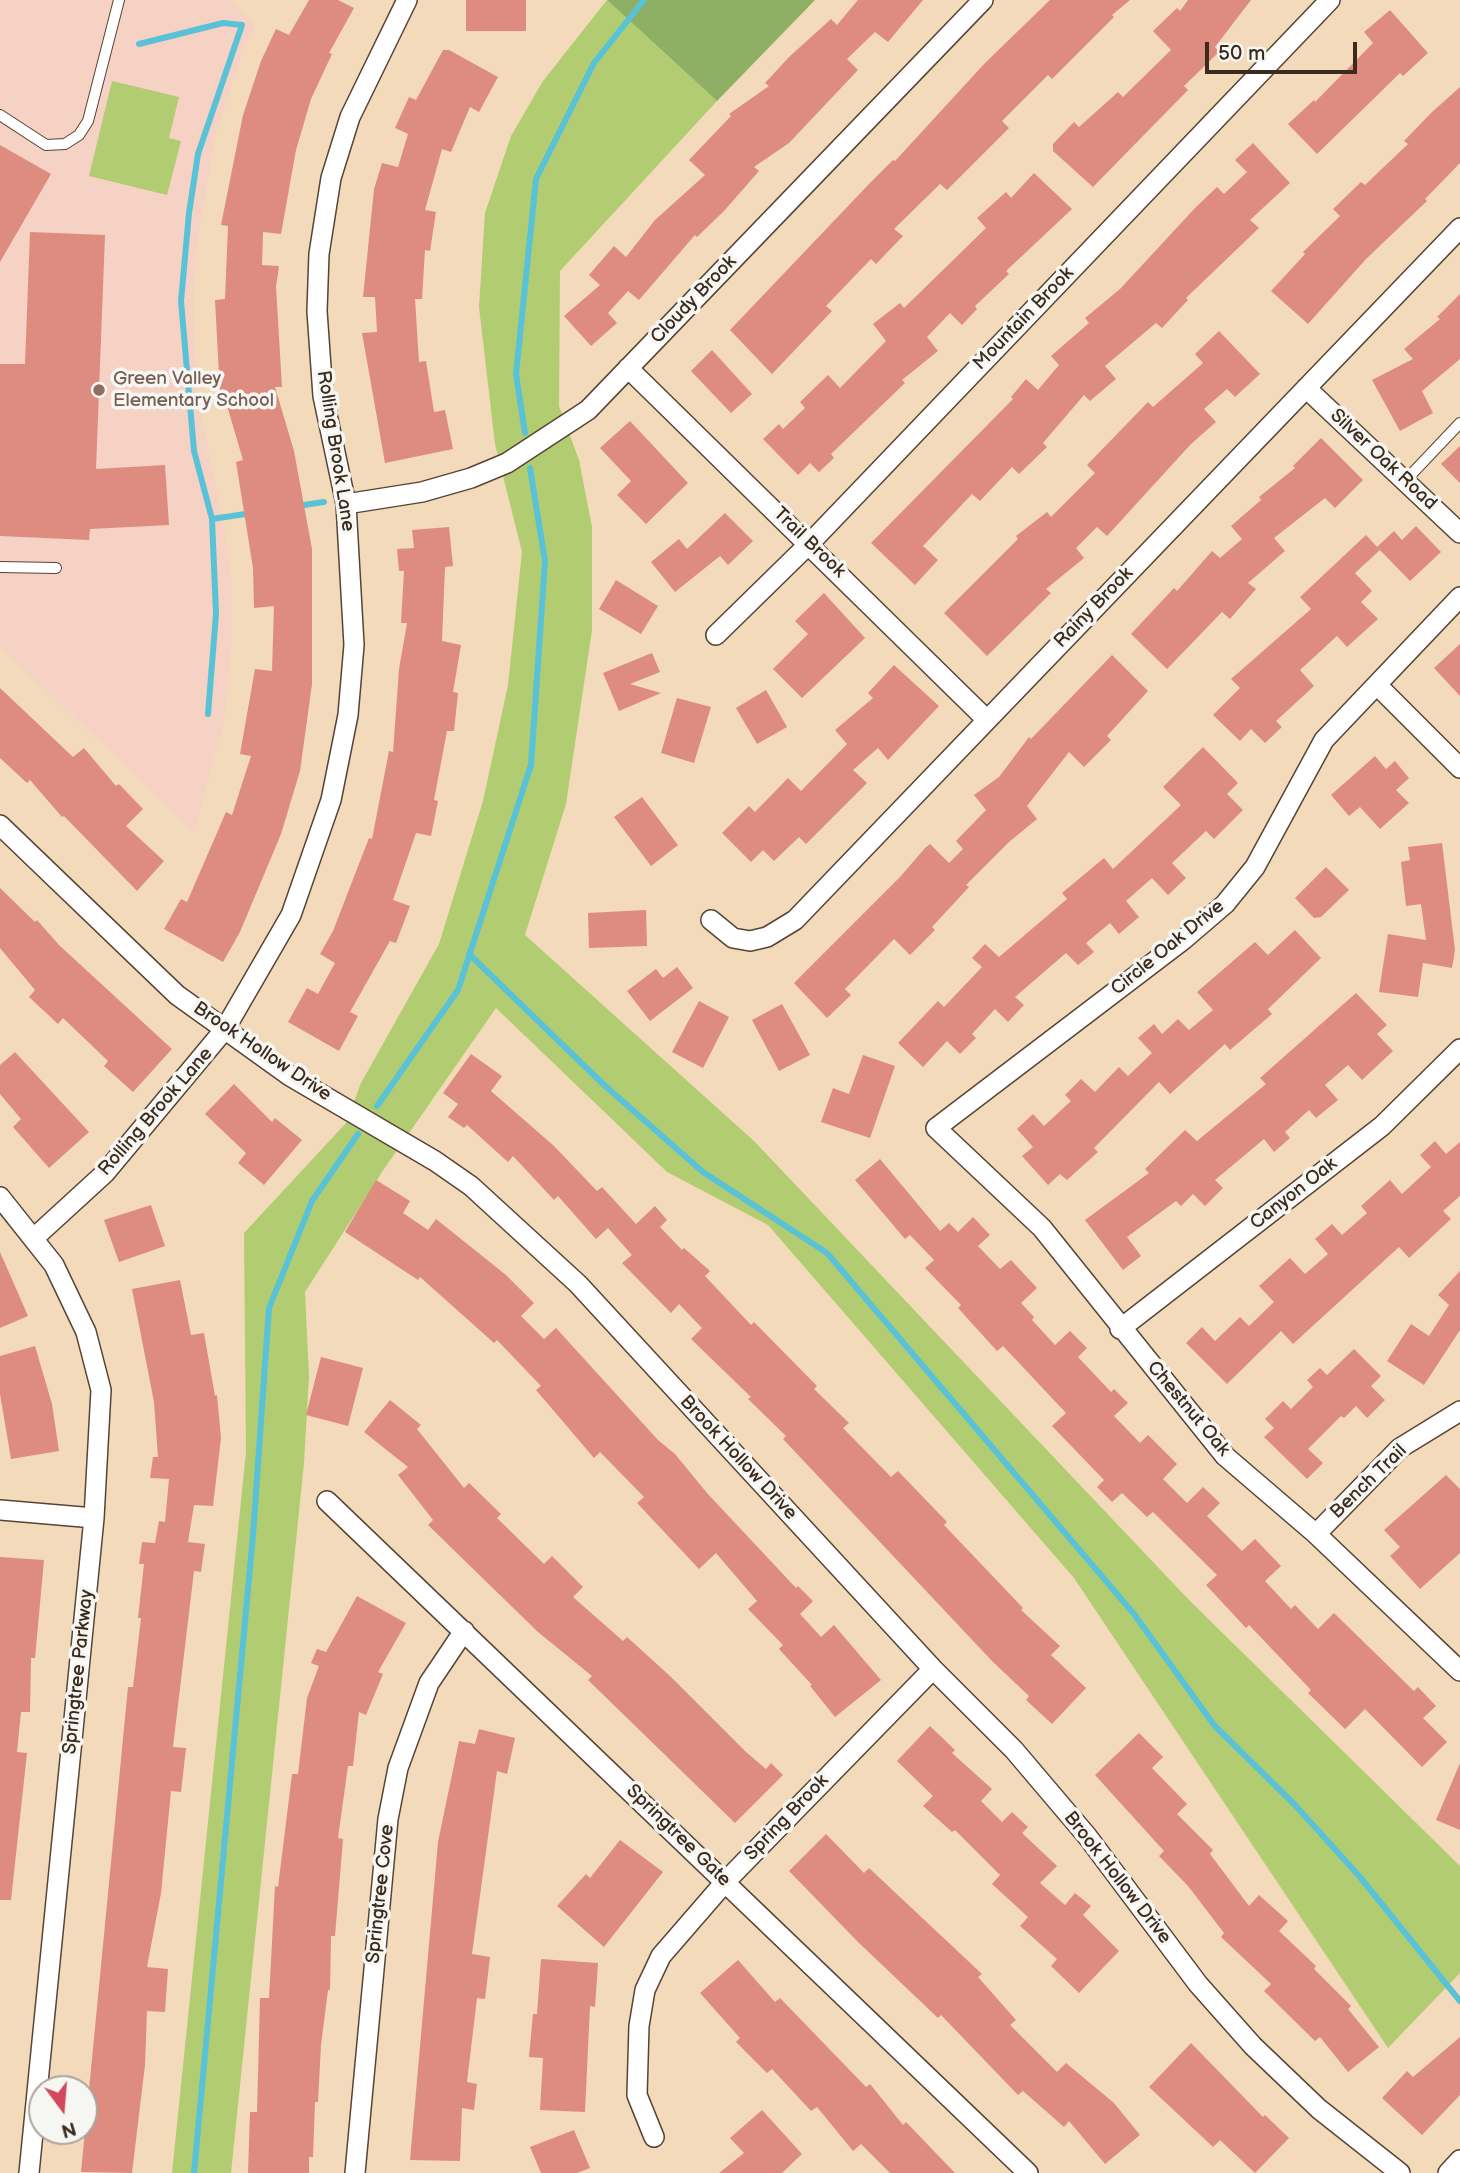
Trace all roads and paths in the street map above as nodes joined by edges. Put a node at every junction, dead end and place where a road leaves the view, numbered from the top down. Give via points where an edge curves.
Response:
1 (119, 0) edge
2 (407, 0) edge
3 (983, 0) edge
4 (1330, 0) edge
5 (0, 115) edge
6 (1460, 228) edge
7 (628, 368) junction
8 (1306, 388) junction
9 (1460, 422) edge
10 (1405, 481) junction
11 (346, 504) junction
12 (1460, 533) edge
13 (810, 543) junction
14 (0, 567) edge
15 (56, 568) dead end
16 (1460, 597) edge
17 (716, 635) dead end
18 (1377, 685) junction
19 (986, 720) junction
20 (1460, 768) edge
21 (0, 825) edge
22 (711, 920) dead end
23 (225, 1029) junction
24 (1460, 1049) edge
25 (936, 1128) joint
26 (0, 1197) edge
27 (34, 1238) junction
28 (1120, 1329) junction
29 (1460, 1411) edge
30 (327, 1501) dead end
31 (0, 1510) edge
32 (94, 1518) junction
33 (1316, 1535) junction
34 (464, 1631) junction
35 (933, 1669) junction
36 (1460, 1671) edge
37 (726, 1881) junction
38 (654, 2137) dead end
39 (1460, 2160) edge
40 (29, 2173) edge
41 (355, 2173) edge
42 (1028, 2173) edge
43 (1400, 2173) edge
44 (1448, 2173) edge

1 - 5 lane via 88,121 79,135 65,144 46,145
2 - 11 street, Rolling Brook Lane via 350,117 331,178 319,254 317,311 323,396
3 - 7 street, Cloudy Brook
4 - 13 street, Mountain Brook
6 - 8 street, Rainy Brook
7 - 11 street, Cloudy Brook via 588,410 507,463 422,492
7 - 13 street, Trail Brook
8 - 10 street, Silver Oak Road
8 - 19 street, Rainy Brook
9 - 10 lane
10 - 12 street, Silver Oak Road
11 - 23 street, Rolling Brook Lane via 354,645 348,715 331,800 291,915
13 - 17 street, Mountain Brook
13 - 19 street, Trail Brook
14 - 15 lane
16 - 18 street, Circle Oak Drive
18 - 20 street
18 - 25 street, Circle Oak Drive via 1324,740 1255,867 1225,904
19 - 22 street, Rainy Brook via 795,919 767,937 750,941 733,938
21 - 23 street, Brook Hollow Drive via 177,995
23 - 27 street, Rolling Brook Lane via 105,1173
23 - 35 street, Brook Hollow Drive via 290,1076 435,1161 512,1221 578,1284
24 - 28 street, Canyon Oak via 1382,1126
25 - 28 street, Chestnut Oak via 1042,1228
26 - 27 street, Springtree Parkway
27 - 32 street, Springtree Parkway via 54,1265 82,1322 101,1390
28 - 33 street, Chestnut Oak via 1225,1456
29 - 33 street, Bench Trail via 1400,1448
30 - 34 street, Springtree Gate
31 - 32 street
32 - 40 street, Springtree Parkway
33 - 36 street, Chestnut Oak
34 - 37 street, Springtree Gate
34 - 41 street, Springtree Cove via 429,1683 398,1768 388,1819
35 - 37 street, Spring Brook
35 - 43 street, Brook Hollow Drive via 1014,1750 1087,1836 1198,1984 1253,2046 1319,2109
37 - 38 street, Spring Brook via 661,1956 645,1990 637,2095
37 - 42 street, Springtree Gate
39 - 44 street

